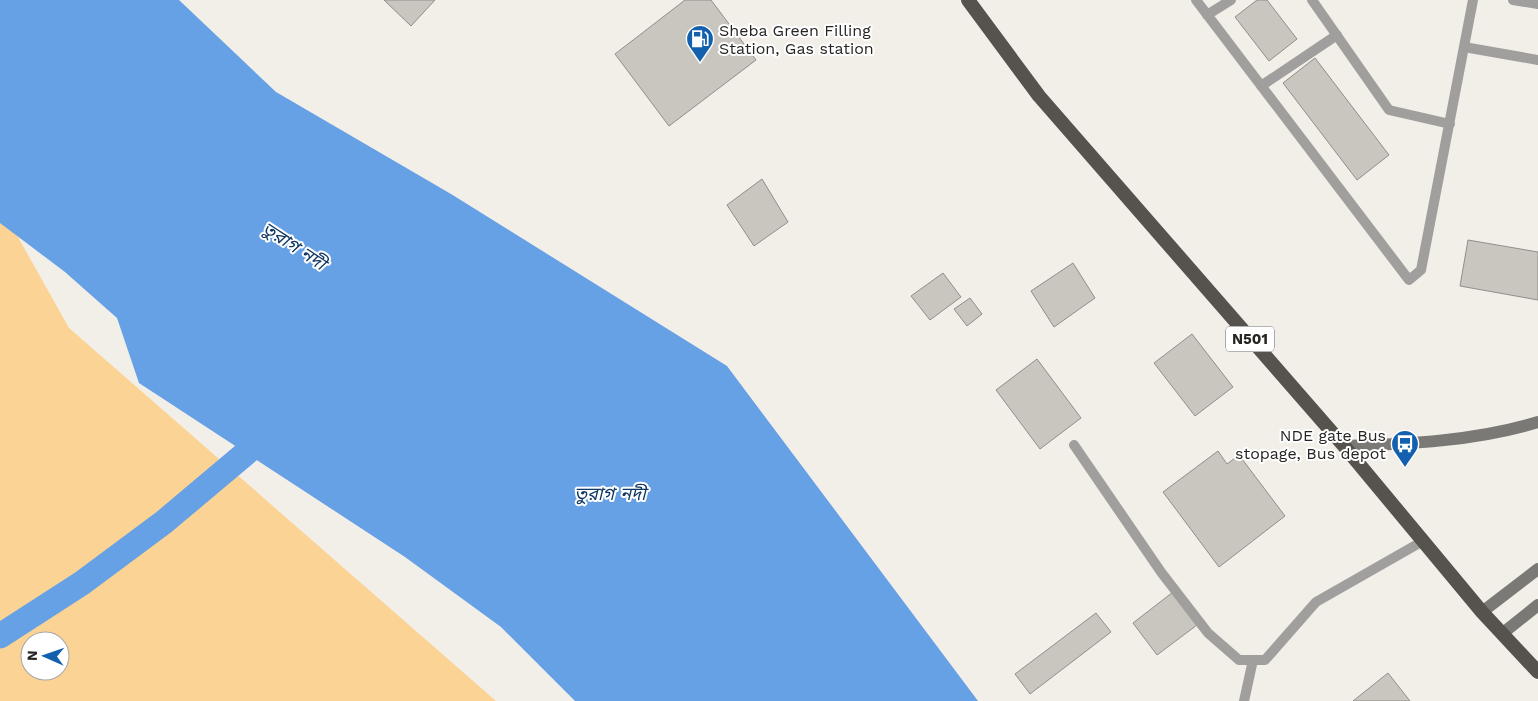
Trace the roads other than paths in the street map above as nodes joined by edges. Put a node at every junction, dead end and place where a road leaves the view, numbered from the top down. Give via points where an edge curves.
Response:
1 (968, 0) edge
2 (1196, 0) edge
3 (1231, 0) edge
4 (1312, 0) edge
5 (1473, 0) edge
6 (1513, 0) edge
7 (1538, 4) edge
8 (1207, 15) junction
9 (1337, 35) junction
10 (1464, 47) junction
11 (1538, 60) edge
12 (1261, 86) junction
13 (1450, 124) junction
14 (1538, 422) edge
15 (1074, 445) dead end
16 (1344, 446) junction
17 (1423, 541) junction
18 (1538, 569) edge
19 (1538, 605) edge
20 (1482, 612) junction
21 (1503, 633) junction
22 (1253, 660) junction
23 (1538, 672) edge
24 (1244, 701) edge

1 - 16 highway, N501 via 1039,96
2 - 8 lane
3 - 8 lane
4 - 9 lane
5 - 10 lane
6 - 7 lane
8 - 12 lane
9 - 12 lane
9 - 13 lane via 1389,110
10 - 11 lane
10 - 13 lane
12 - 13 lane via 1410,280 1421,270
14 - 16 main road via 1442,440
15 - 22 lane via 1161,572 1208,633 1239,660
16 - 17 highway, N501
17 - 20 highway, N501
17 - 22 lane via 1316,602 1265,660
18 - 20 main road
19 - 21 main road
20 - 21 highway, N501
21 - 23 highway, N501
22 - 24 lane

